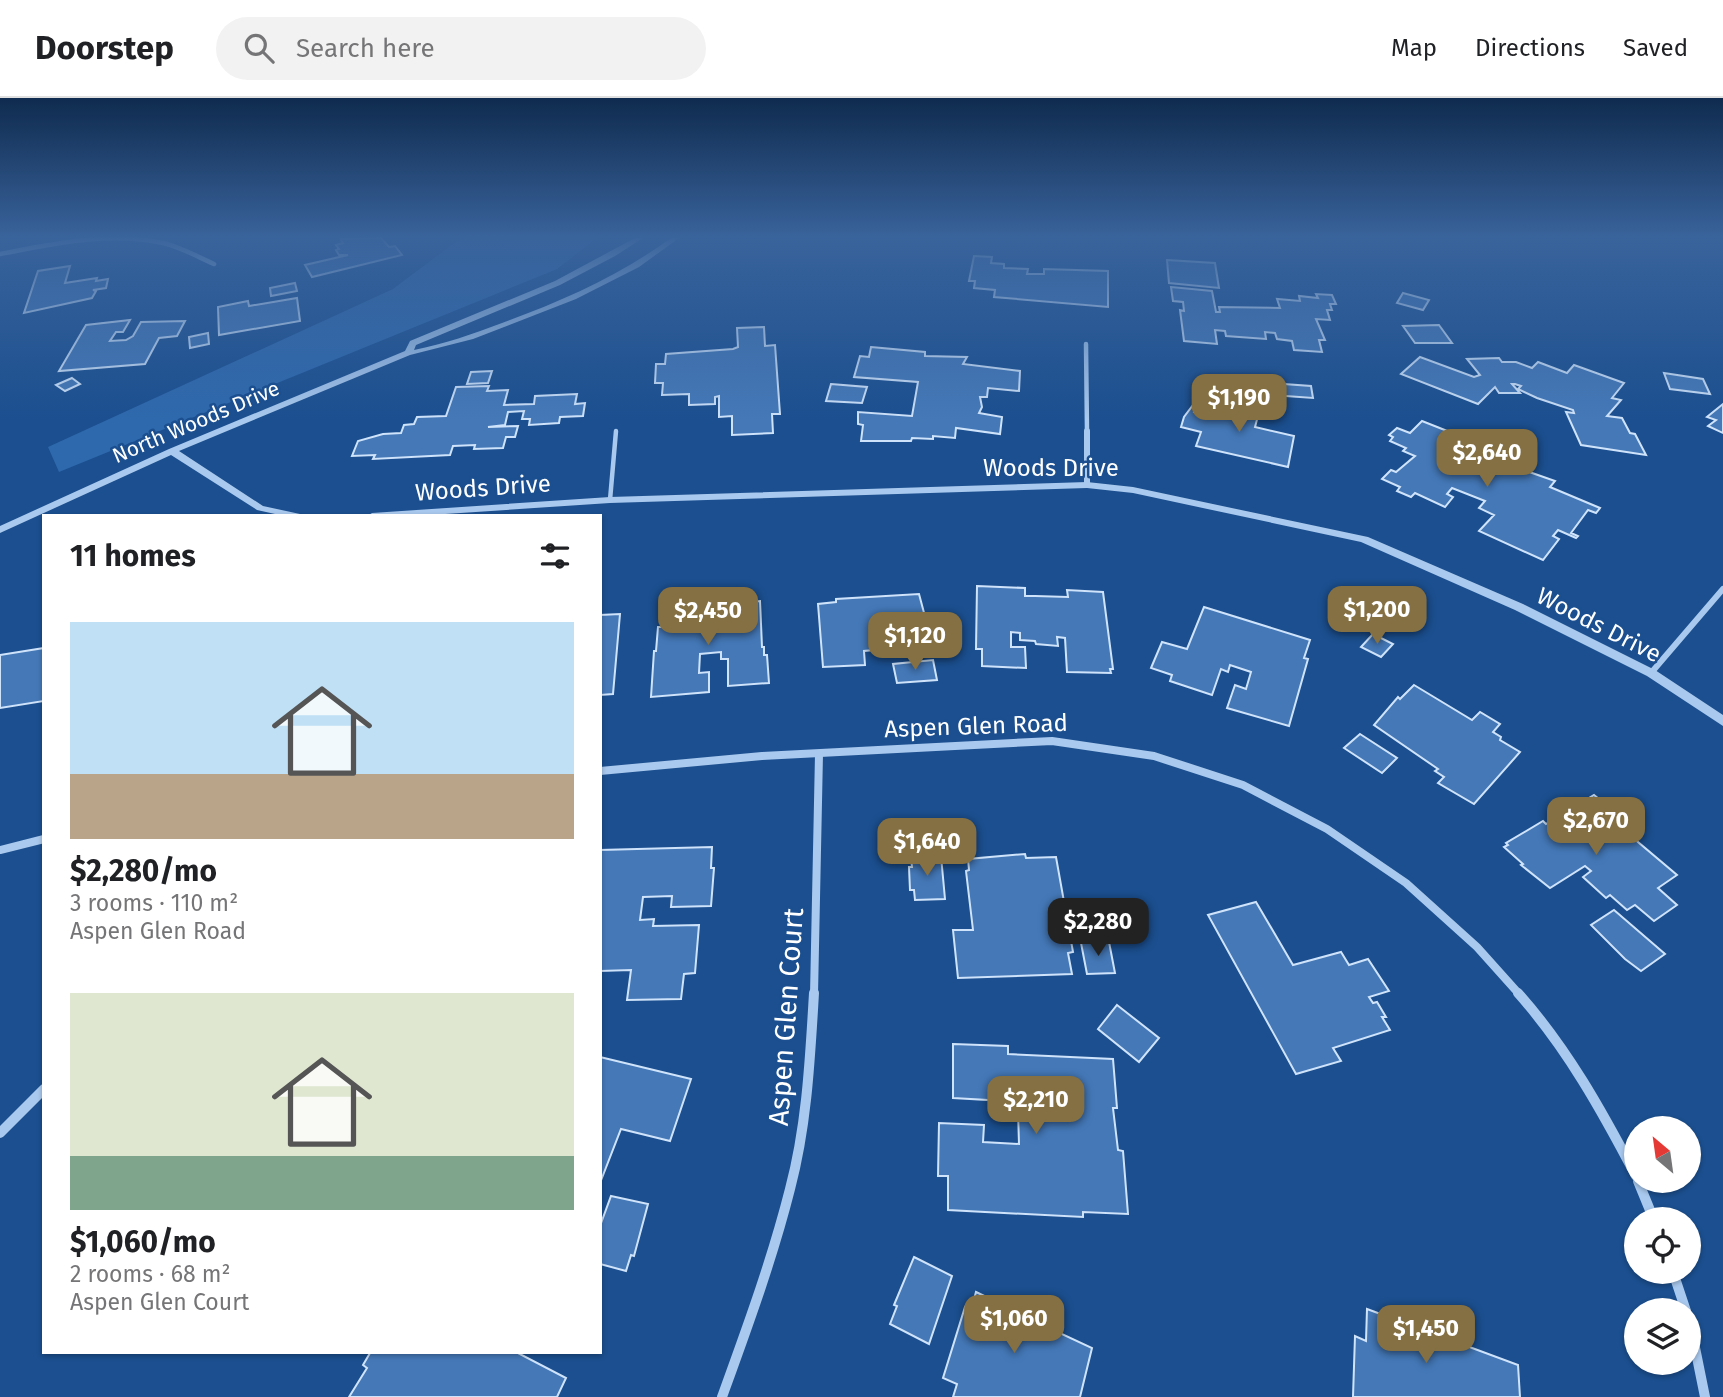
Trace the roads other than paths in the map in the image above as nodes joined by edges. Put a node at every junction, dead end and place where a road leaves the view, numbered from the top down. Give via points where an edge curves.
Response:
1 (522, 299) edge
2 (571, 299) edge
3 (1086, 344) dead end
4 (408, 353) junction
5 (616, 431) dead end
6 (172, 451) junction
7 (1087, 485) junction
8 (610, 500) junction
9 (288, 514) edge
10 (402, 514) edge
11 (0, 530) edge
12 (1723, 589) edge
13 (1651, 673) junction
14 (1723, 721) edge
15 (819, 754) junction
16 (602, 771) edge
17 (42, 840) edge
18 (0, 850) edge
19 (42, 1091) edge
20 (0, 1133) edge
21 (1624, 1154) edge
22 (1701, 1375) edge
23 (722, 1397) edge
24 (1705, 1397) edge

1 - 4 street, North Woods Drive via 413,343
2 - 4 street, North Woods Drive via 443,346
3 - 7 street
4 - 6 street, North Woods Drive
5 - 8 lane
6 - 9 street via 260,508
6 - 11 street, North Woods Drive
7 - 8 street, Woods Drive
7 - 13 street, Woods Drive via 1133,490 1364,539 1518,607
8 - 10 street, Woods Drive
12 - 13 street
13 - 14 street, Woods Drive
15 - 16 street, Aspen Glen Road
15 - 21 street, Aspen Glen Road via 1061,741 1150,755 1229,780 1285,805 1378,862 1471,942 1517,990 1559,1045
15 - 23 street, Aspen Glen Court via 816,963 807,1099 791,1187 763,1285
17 - 18 street
19 - 20 street
22 - 24 street

